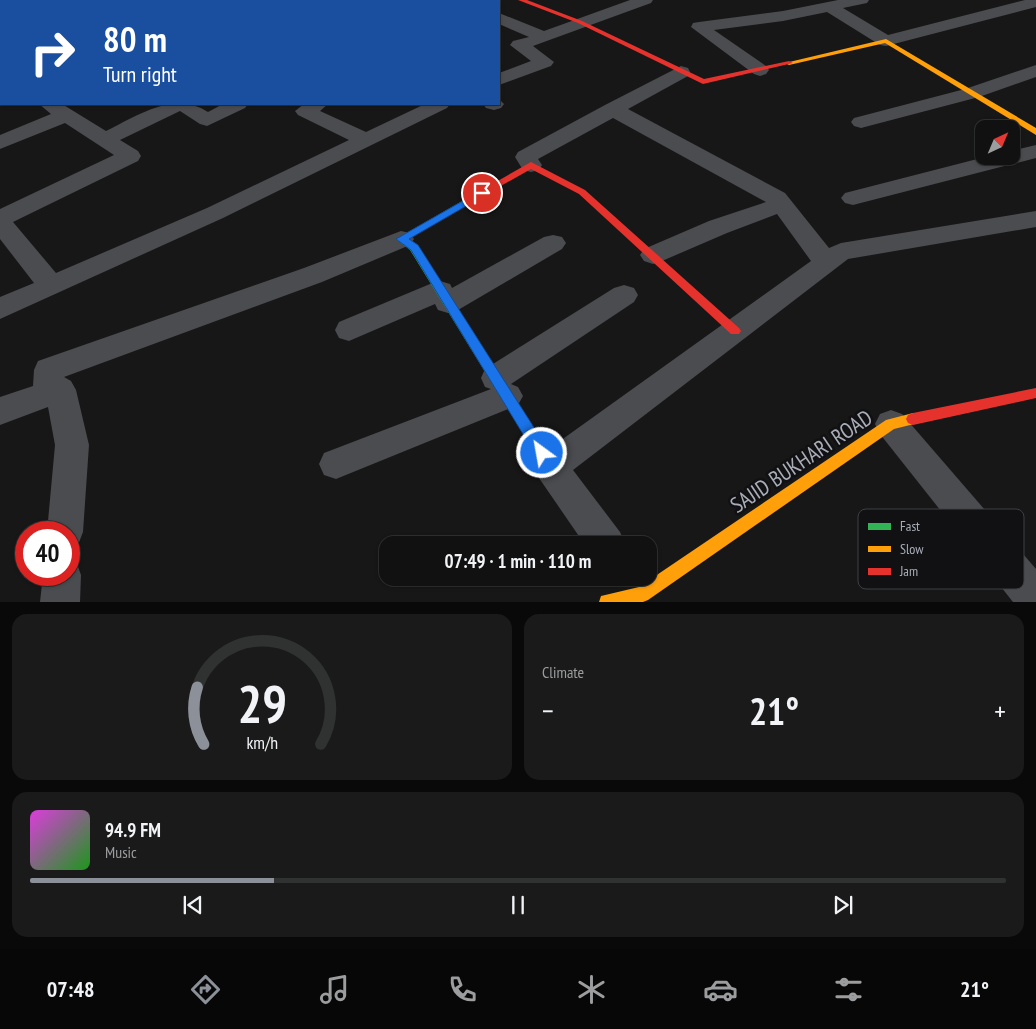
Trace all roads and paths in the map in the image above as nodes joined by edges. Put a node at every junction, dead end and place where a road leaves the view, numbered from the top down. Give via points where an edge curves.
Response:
1 (521, 0) edge
2 (645, 0) edge
3 (861, 0) edge
4 (1036, 2) edge
5 (830, 7) junction
6 (1008, 11) junction
7 (500, 18) edge
8 (1029, 20) dead end
9 (580, 22) junction
10 (544, 37) junction
11 (886, 42) junction
12 (760, 70) junction
13 (1036, 71) edge
14 (681, 72) junction
15 (500, 79) edge
16 (972, 93) junction
17 (177, 105) edge
18 (184, 105) edge
19 (236, 105) edge
20 (438, 105) edge
21 (305, 106) edge
22 (57, 109) edge
23 (612, 109) junction
24 (861, 122) dead end
25 (1036, 132) edge
26 (104, 140) junction
27 (367, 140) junction
28 (0, 143) edge
29 (1036, 151) edge
30 (531, 165) junction
31 (853, 198) dead end
32 (782, 204) junction
33 (1036, 219) edge
34 (0, 221) edge
35 (401, 239) junction
36 (553, 243) dead end
37 (653, 255) junction
38 (826, 263) junction
39 (51, 286) junction
40 (624, 295) dead end
41 (444, 297) junction
42 (0, 309) edge
43 (349, 330) dead end
44 (734, 331) junction
45 (501, 387) junction
46 (1036, 393) edge
47 (48, 394) junction
48 (0, 411) edge
49 (891, 424) junction
50 (336, 464) dead end
51 (551, 467) junction
52 (961, 509) edge
53 (66, 521) edge
54 (601, 536) edge
55 (1024, 585) edge
56 (61, 586) edge
57 (632, 594) edge
58 (1036, 599) edge
59 (60, 602) edge

1 - 9 street
2 - 9 street
3 - 5 street
4 - 6 street
5 - 11 street
5 - 12 street via 699,27
6 - 8 street
6 - 11 street
7 - 10 street
9 - 10 street
9 - 14 street
10 - 15 street via 519,45 545,62
11 - 12 street
11 - 16 street
12 - 14 street via 703,82
13 - 16 street
14 - 23 street
16 - 24 street
16 - 25 street
17 - 26 street
18 - 19 street via 207,120
20 - 27 street
21 - 27 street
22 - 26 street
22 - 28 street
23 - 30 street via 526,157
23 - 32 street via 777,198
26 - 34 street via 130,156
27 - 39 street via 215,213
29 - 31 street
30 - 35 street
30 - 37 street via 582,192
32 - 37 street
32 - 38 street
33 - 38 street via 841,252
34 - 39 street
35 - 41 street via 414,248
35 - 47 street via 313,275 49,370
36 - 41 street
37 - 44 street
38 - 44 street
39 - 42 street
40 - 45 street
41 - 43 street
41 - 45 street
44 - 51 street
45 - 50 street
45 - 51 street
46 - 49 street, SAJID BUKHARI ROAD
47 - 48 street
47 - 53 street via 60,390 72,444
49 - 52 street
49 - 57 street, SAJID BUKHARI ROAD
51 - 54 street
55 - 58 street
56 - 59 street

